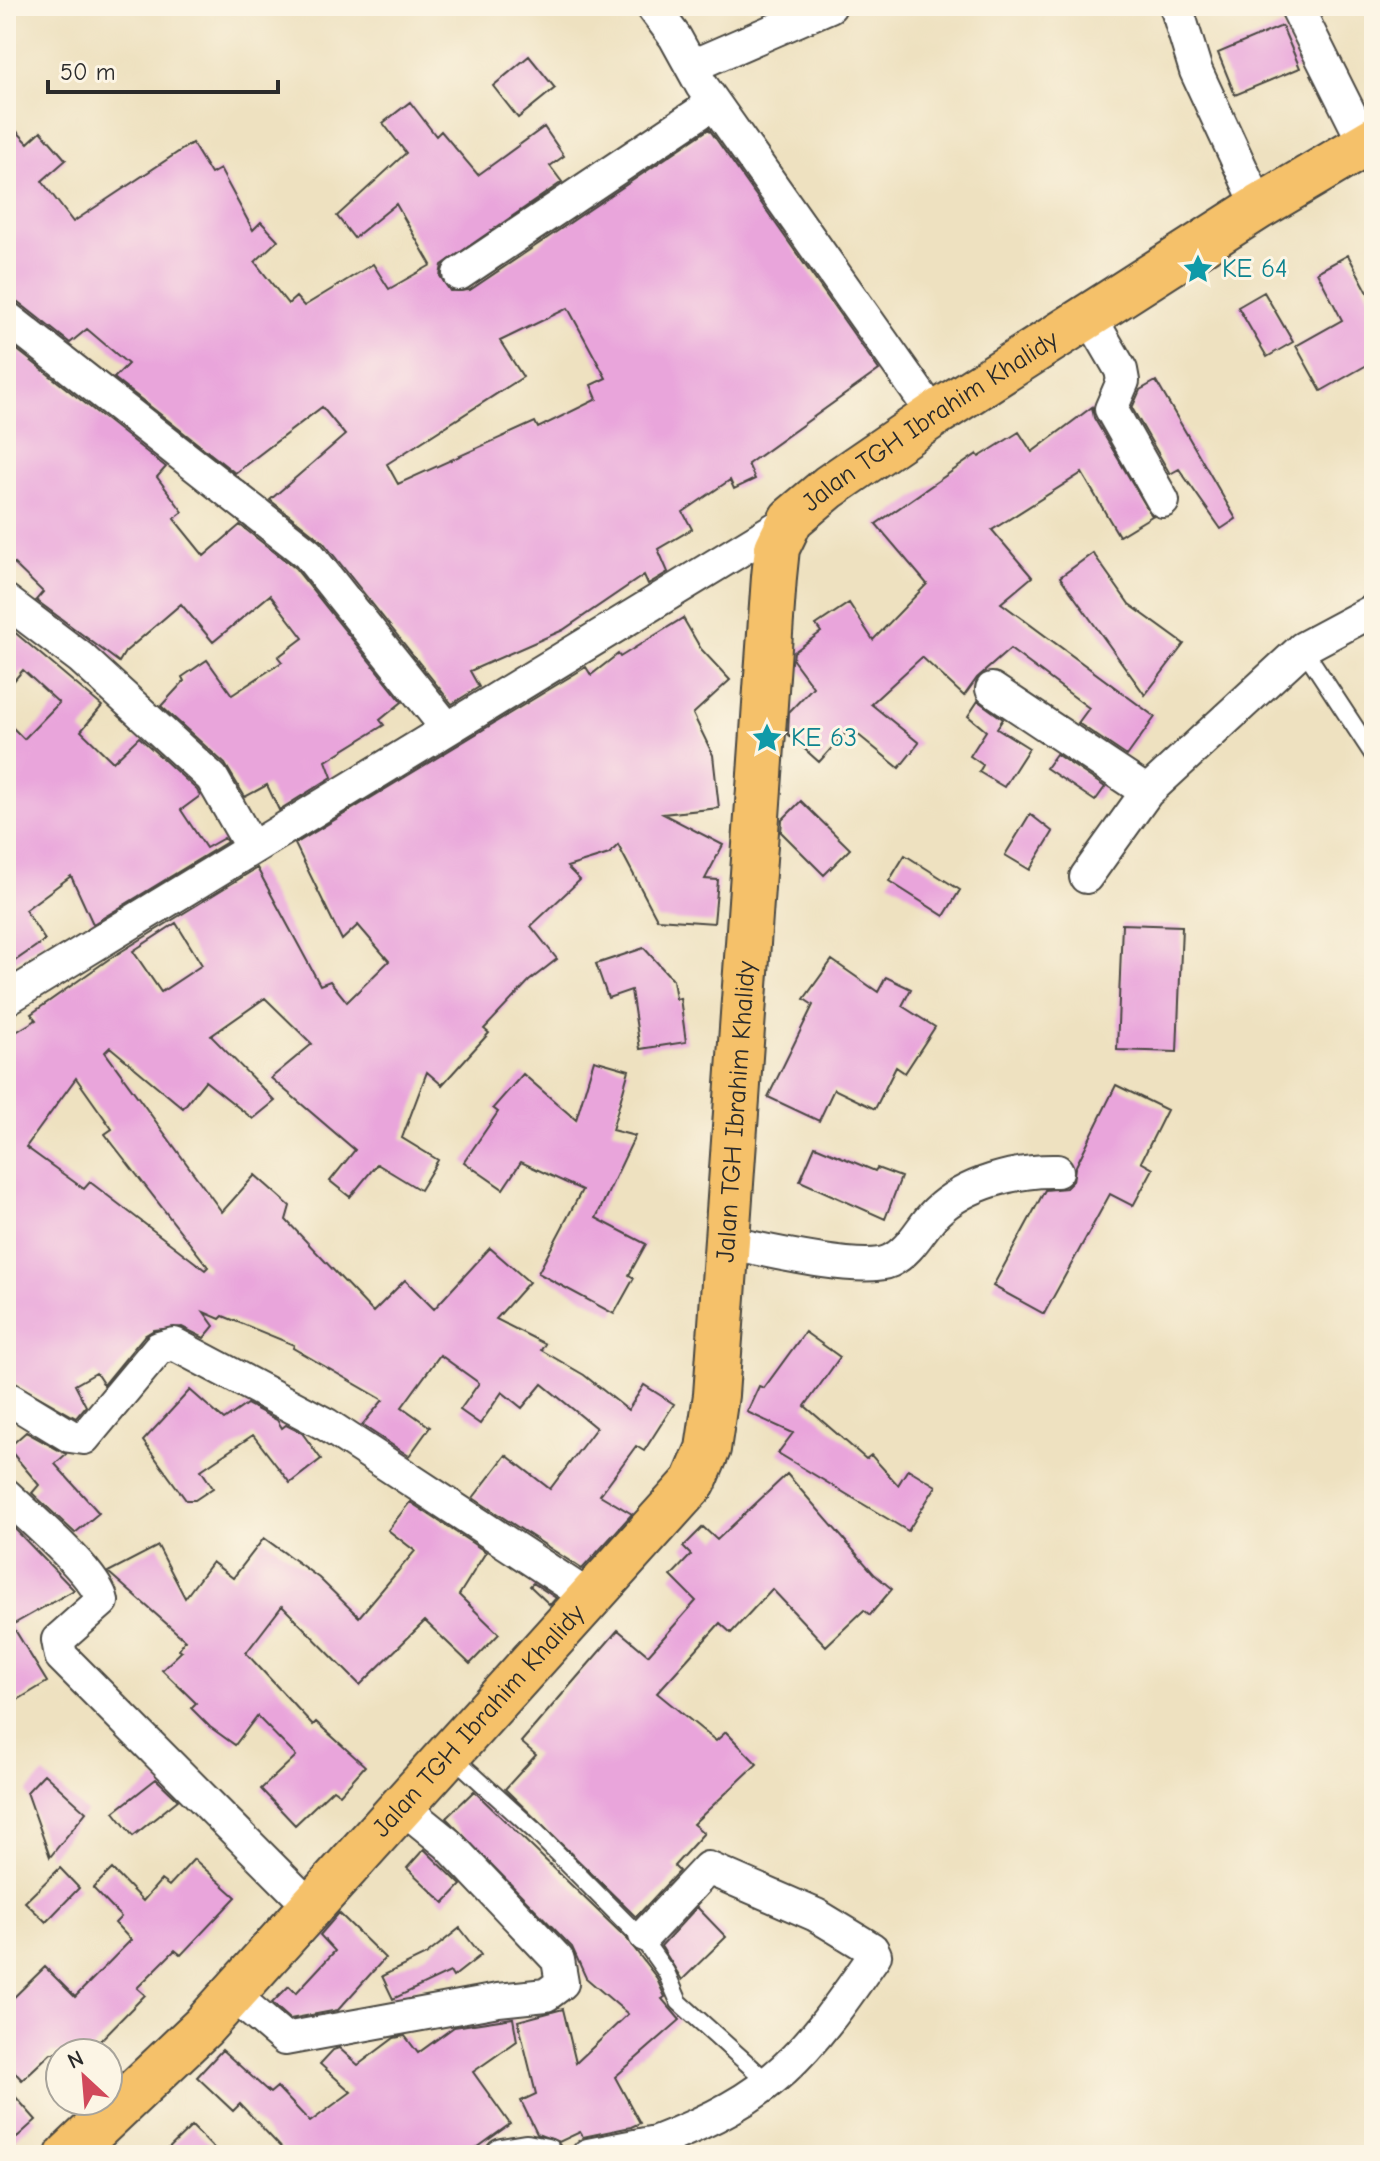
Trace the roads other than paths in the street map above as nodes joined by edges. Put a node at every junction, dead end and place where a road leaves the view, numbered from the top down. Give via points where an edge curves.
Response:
1 (652, 6) edge
2 (830, 6) edge
3 (1176, 6) edge
4 (1296, 6) edge
5 (692, 66) junction
6 (714, 103) junction
7 (1369, 141) edge
8 (1259, 207) junction
9 (459, 274) dead end
10 (6, 317) edge
11 (1090, 317) junction
12 (934, 415) junction
13 (1163, 501) dead end
14 (791, 519) junction
15 (6, 601) edge
16 (1374, 610) edge
17 (1303, 648) junction
18 (992, 689) dead end
19 (446, 727) junction
20 (1374, 756) edge
21 (1147, 792) junction
22 (252, 848) junction
23 (1086, 877) dead end
24 (6, 999) edge
25 (1057, 1171) dead end
26 (726, 1242) junction
27 (8, 1399) edge
28 (6, 1495) edge
29 (589, 1597) junction
30 (448, 1752) junction
31 (400, 1805) junction
32 (309, 1905) junction
33 (645, 1935) dead end
34 (232, 1994) junction
35 (770, 2084) junction
36 (661, 2148) edge
37 (68, 2155) edge
38 (502, 2155) edge
39 (546, 2155) edge
40 (588, 2155) edge

1 - 5 street
2 - 5 street
3 - 8 street via 1196,71
4 - 7 street
5 - 6 street
6 - 9 street
6 - 12 street
7 - 8 main road, Jalan TGH Ibrahim Khalidy
8 - 11 main road, Jalan TGH Ibrahim Khalidy
10 - 19 street via 308,554
11 - 12 main road, Jalan TGH Ibrahim Khalidy
11 - 13 street via 1121,370 1123,381 1111,409
12 - 14 main road, Jalan TGH Ibrahim Khalidy
14 - 19 street
14 - 26 main road, Jalan TGH Ibrahim Khalidy via 777,548 774,577
15 - 22 street via 81,658 212,778
16 - 17 street
17 - 20 lane
17 - 21 street
18 - 21 street
19 - 22 street
21 - 23 street
22 - 24 street
25 - 26 street via 1034,1170 993,1180 949,1201 889,1262 807,1258
26 - 29 main road, Jalan TGH Ibrahim Khalidy via 708,1449 694,1482
27 - 29 street via 70,1436 84,1438 159,1348 174,1344 327,1425
28 - 32 street via 101,1594 102,1601 58,1640 61,1656
29 - 30 main road, Jalan TGH Ibrahim Khalidy
30 - 31 main road, Jalan TGH Ibrahim Khalidy
30 - 35 lane via 644,1941 679,2002
31 - 32 main road, Jalan TGH Ibrahim Khalidy
31 - 34 street via 448,1844 558,1960 562,1983 546,1995 285,2039
32 - 34 main road, Jalan TGH Ibrahim Khalidy
33 - 35 street via 708,1868 816,1915 872,1949 875,1955 811,2044
34 - 37 main road, Jalan TGH Ibrahim Khalidy
35 - 36 street
36 - 40 street
38 - 39 street

